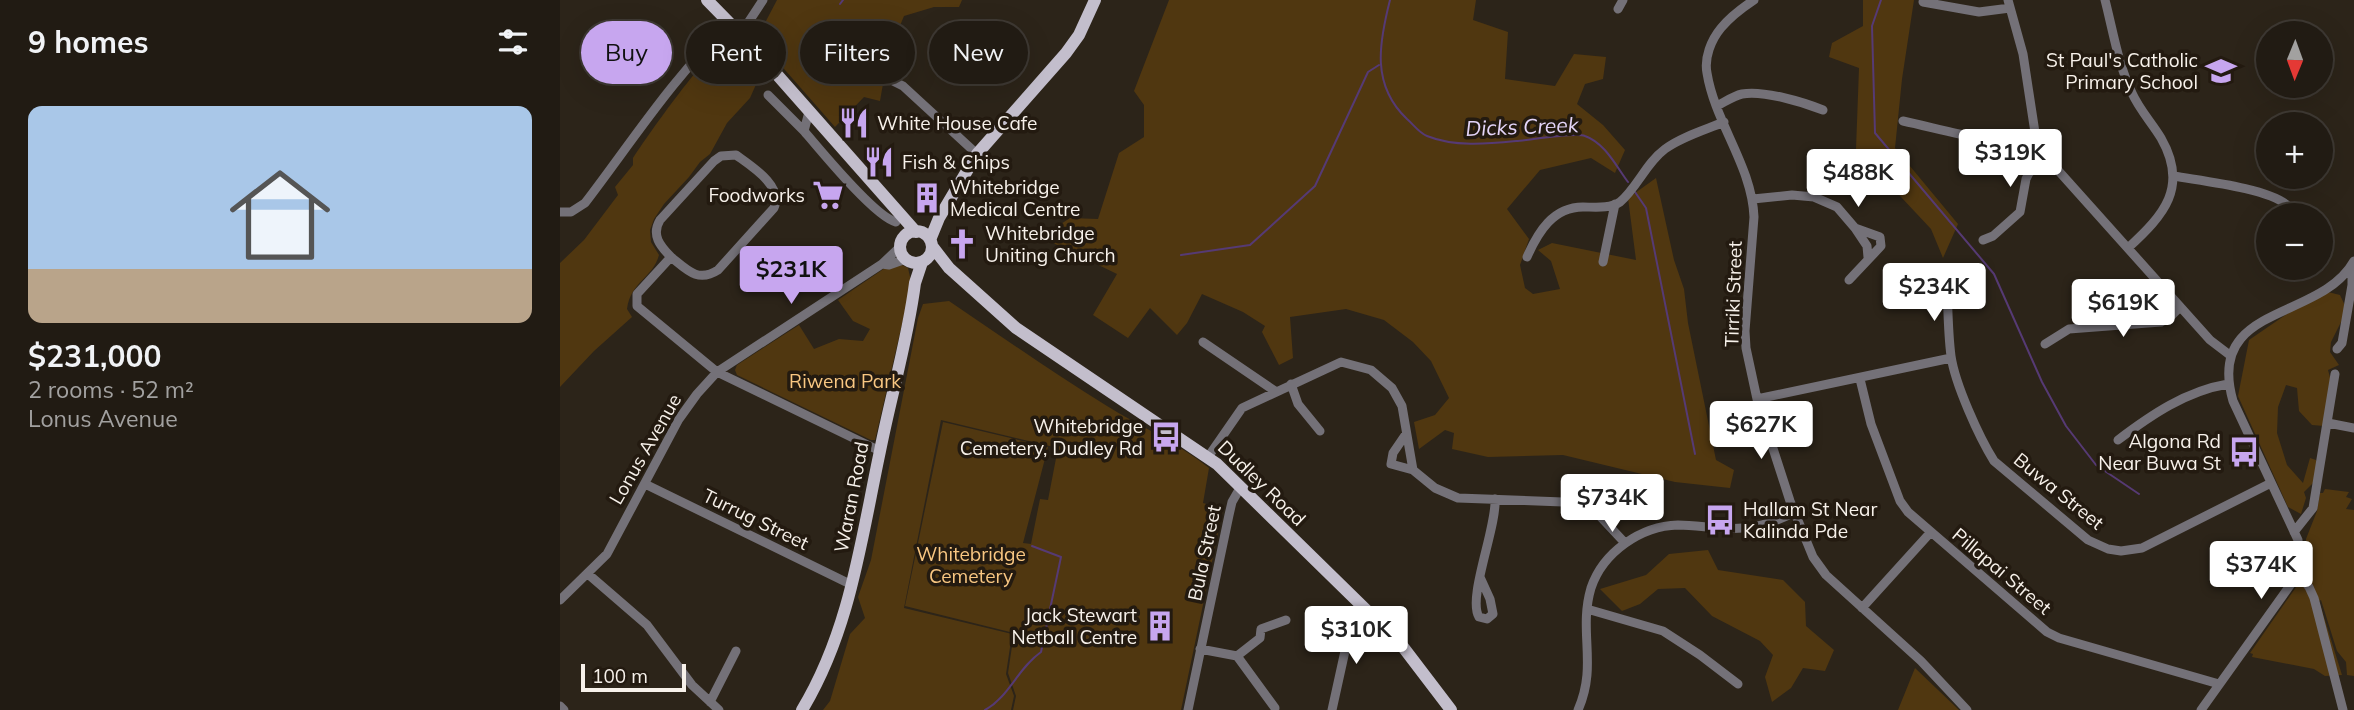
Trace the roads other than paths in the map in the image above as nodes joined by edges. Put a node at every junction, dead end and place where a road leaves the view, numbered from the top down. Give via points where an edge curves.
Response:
1 (707, 0) edge
2 (763, 0) edge
3 (1095, 0) edge
4 (1754, 0) edge
5 (2105, 0) edge
6 (1923, 2) dead end
7 (2009, 4) edge
8 (727, 21) edge
9 (749, 21) edge
10 (686, 72) edge
11 (784, 84) edge
12 (899, 84) edge
13 (768, 94) dead end
14 (1717, 106) junction
15 (1823, 110) dead end
16 (809, 112) junction
17 (1903, 121) dead end
18 (1724, 122) junction
19 (804, 131) junction
20 (2036, 139) junction
21 (978, 154) junction
22 (2047, 159) junction
23 (2174, 176) junction
24 (1754, 199) junction
25 (888, 202) junction
26 (2285, 203) edge
27 (1615, 204) junction
28 (560, 212) edge
29 (896, 222) junction
30 (1855, 228) junction
31 (924, 238) junction
32 (1983, 240) dead end
33 (901, 244) junction
34 (2128, 248) junction
35 (671, 257) junction
36 (1527, 257) dead end
37 (1868, 257) junction
38 (915, 261) junction
39 (1603, 262) dead end
40 (882, 264) junction
41 (2353, 264) edge
42 (948, 268) junction
43 (1849, 280) dead end
44 (1947, 286) dead end
45 (2180, 307) junction
46 (1203, 342) dead end
47 (2045, 344) dead end
48 (2337, 349) dead end
49 (2231, 356) junction
50 (1951, 358) junction
51 (717, 372) junction
52 (2335, 374) dead end
53 (1860, 379) junction
54 (1291, 384) junction
55 (2228, 384) junction
56 (1275, 391) junction
57 (1757, 398) junction
58 (2328, 424) junction
59 (2354, 428) edge
60 (1320, 431) dead end
61 (1406, 434) junction
62 (2118, 440) dead end
63 (880, 451) junction
64 (1209, 457) junction
65 (1413, 470) junction
66 (2271, 483) junction
67 (645, 484) junction
68 (1240, 488) junction
69 (1495, 499) junction
70 (1794, 513) junction
71 (2294, 532) junction
72 (1930, 533) junction
73 (1625, 543) junction
74 (2297, 572) junction
75 (588, 574) junction
76 (1480, 577) dead end
77 (852, 585) junction
78 (560, 600) edge
79 (1862, 608) junction
80 (1587, 609) junction
81 (1286, 620) dead end
82 (1375, 621) junction
83 (1200, 649) junction
84 (736, 651) dead end
85 (1237, 656) junction
86 (1738, 684) dead end
87 (2219, 684) junction
88 (710, 702) junction
89 (560, 706) edge
90 (1275, 708) dead end
91 (564, 710) edge
92 (719, 710) edge
93 (802, 710) edge
94 (1188, 710) edge
95 (1332, 710) edge
96 (1451, 710) edge
97 (1578, 710) edge
98 (1967, 710) edge
99 (2201, 710) edge
100 (2343, 710) edge

1 - 8 main road, Dudley Road
2 - 9 street
3 - 21 main road, Waran Road via 1066,53
4 - 14 street, Tirriki Street via 1720,28 1709,50 1706,73
5 - 23 street via 2132,94 2161,138
6 - 7 street via 1979,12
7 - 20 street
10 - 28 street via 585,203 571,212
11 - 16 main road, Dudley Road
12 - 21 street
13 - 19 street
14 - 15 street via 1751,93
14 - 18 street, Tirriki Street
16 - 19 street
16 - 25 main road, Dudley Road
17 - 20 street via 1997,140
18 - 24 street, Tirriki Street
18 - 27 street via 1666,148
19 - 29 street via 886,219
20 - 22 street
21 - 31 main road, Waran Road
22 - 32 street via 2029,173 2020,212
22 - 34 street
23 - 26 street via 2256,192
23 - 34 street via 2165,209
24 - 30 street via 1814,197 1837,207
24 - 57 street, Tirriki Street via 1745,331
25 - 29 main road, Dudley Road
25 - 31 main road, Dudley Road
27 - 36 street via 1568,208 1539,231
27 - 39 street
29 - 33 main road, Dudley Road
30 - 37 street via 1867,246
30 - 37 street via 1880,237 1881,246
31 - 33 main road via 909,233
31 - 38 main road, Waran Road via 931,253
31 - 42 main road, Dudley Road
33 - 38 main road, Dudley Road
33 - 40 street, Lonus Avenue
34 - 45 street
35 - 35 street via 657,240 656,227 721,156 736,155 772,187 774,208 711,275 688,270
35 - 51 street via 637,294 637,306
37 - 43 street
38 - 40 street, Lonus Avenue
38 - 42 main road, Dudley Road
38 - 63 main road, Waran Road via 915,283
40 - 51 street, Lonus Avenue
41 - 48 street via 2342,343
41 - 49 street via 2326,291 2263,319 2238,342
42 - 64 main road, Dudley Road via 1030,338
44 - 50 street, Buwa Street
45 - 47 street via 2161,322 2069,329
45 - 49 street
46 - 56 street
49 - 55 street
50 - 53 street
50 - 66 street, Buwa Street via 1994,461 2095,544 2121,551 2142,548
51 - 63 street
51 - 67 street, Lonus Avenue via 679,419
52 - 58 street
53 - 57 street
53 - 72 street, Pillapai Street via 1871,424 1900,501
54 - 56 street
54 - 60 street via 1298,404
54 - 61 street via 1341,362 1371,370 1392,388 1402,406
55 - 62 street via 2156,411
55 - 66 street
56 - 64 street via 1242,408
57 - 70 street, Tirriki Street
58 - 59 street
58 - 71 street via 2313,508
61 - 65 street
61 - 65 street via 1391,464
63 - 77 main road, Waran Road
64 - 68 main road, Dudley Road
65 - 69 street via 1458,498
66 - 71 street
67 - 75 street, Lonus Avenue via 607,554
67 - 77 street, Turrug Street
68 - 82 main road, Dudley Road
68 - 83 street, Bula Street
69 - 73 street via 1563,502 1597,512
69 - 76 street
70 - 73 street via 1741,528 1664,527
70 - 79 street, Tirriki Street via 1818,566
71 - 74 street via 2300,548
72 - 79 street
72 - 87 street, Pillapai Street via 2053,635
73 - 80 street via 1597,575
74 - 87 street
74 - 100 street via 2314,598
75 - 78 street, Lonus Avenue
75 - 88 street via 647,625
77 - 93 main road, Waran Road via 837,639
79 - 98 street, Tirriki Street
80 - 86 street via 1663,631
80 - 97 street via 1588,680
81 - 85 street via 1261,629 1260,638
82 - 95 street via 1345,651
82 - 96 main road, Dudley Road via 1400,643
83 - 85 street
83 - 94 street, Bula Street
84 - 88 street
85 - 90 street
87 - 99 street
88 - 92 street
89 - 91 street

